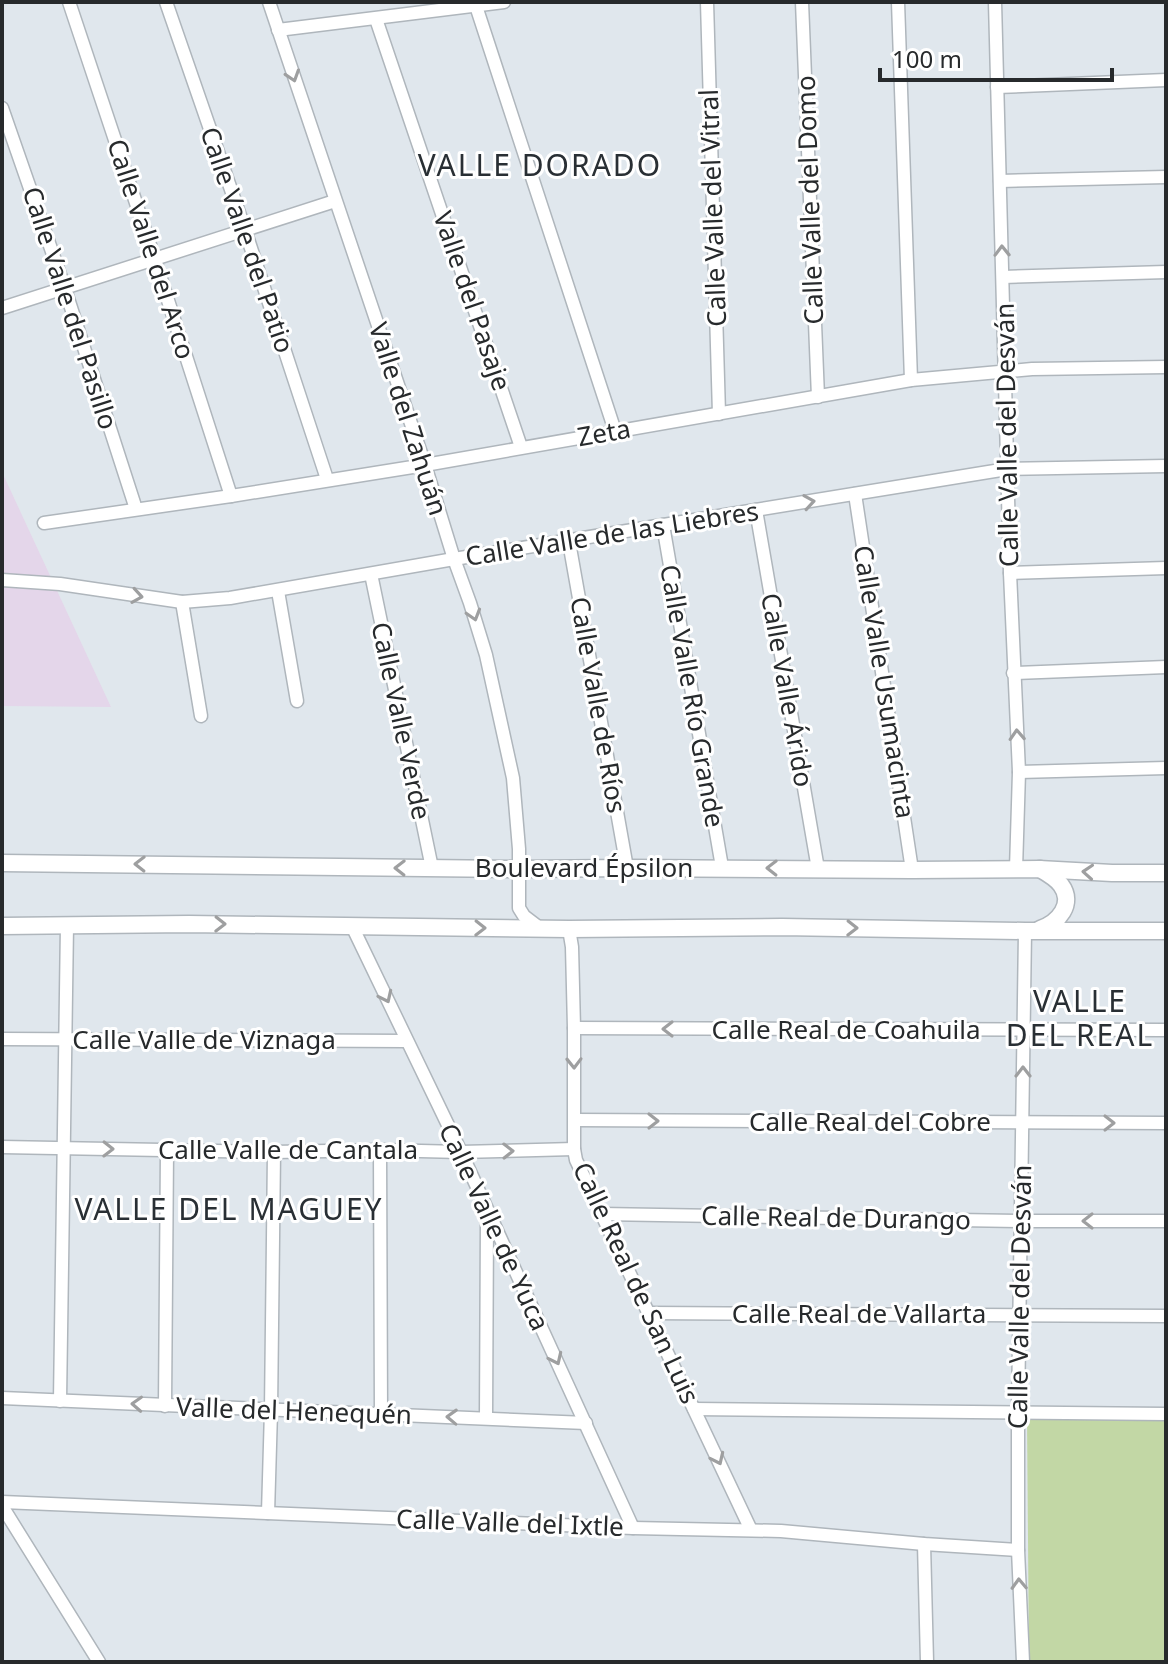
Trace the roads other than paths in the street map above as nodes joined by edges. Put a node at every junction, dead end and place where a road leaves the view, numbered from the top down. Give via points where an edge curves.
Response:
1 (69, 2) edge
2 (166, 2) edge
3 (269, 2) edge
4 (504, 2) edge
5 (707, 2) edge
6 (802, 2) edge
7 (898, 2) edge
8 (995, 2) edge
9 (476, 6) junction
10 (376, 19) junction
11 (278, 30) junction
12 (1166, 80) edge
13 (997, 87) junction
14 (2, 108) edge
15 (1166, 177) edge
16 (1000, 181) junction
17 (335, 201) junction
18 (245, 230) junction
19 (155, 260) junction
20 (1166, 272) edge
21 (1003, 277) junction
22 (65, 289) junction
23 (2, 308) edge
24 (1166, 367) edge
25 (1005, 371) junction
26 (911, 380) junction
27 (818, 397) junction
28 (719, 414) junction
29 (615, 431) junction
30 (521, 447) junction
31 (425, 465) junction
32 (1166, 466) edge
33 (1007, 469) junction
34 (327, 479) junction
35 (855, 494) junction
36 (231, 496) junction
37 (136, 509) junction
38 (756, 510) junction
39 (44, 523) dead end
40 (663, 525) junction
41 (569, 542) junction
42 (454, 559) junction
43 (1166, 568) edge
44 (1010, 573) junction
45 (371, 574) junction
46 (2, 580) edge
47 (278, 591) junction
48 (182, 602) junction
49 (1166, 667) edge
50 (1013, 673) junction
51 (297, 701) dead end
52 (201, 716) dead end
53 (1166, 768) edge
54 (1019, 772) junction
55 (2, 863) edge
56 (722, 867) junction
57 (432, 868) junction
58 (627, 868) junction
59 (519, 869) junction
60 (818, 869) junction
61 (1016, 869) junction
62 (1039, 869) junction
63 (912, 870) junction
64 (1166, 873) edge
65 (67, 925) junction
66 (2, 926) edge
67 (352, 926) junction
68 (541, 929) junction
69 (569, 929) junction
70 (1030, 931) junction
71 (1166, 931) edge
72 (574, 1028) junction
73 (1023, 1030) junction
74 (1166, 1030) edge
75 (2, 1039) edge
76 (65, 1040) junction
77 (406, 1041) junction
78 (575, 1120) junction
79 (1023, 1123) junction
80 (1166, 1123) edge
81 (2, 1147) edge
82 (62, 1148) junction
83 (574, 1149) junction
84 (167, 1150) junction
85 (380, 1150) junction
86 (274, 1152) junction
87 (461, 1152) junction
88 (487, 1212) junction
89 (601, 1214) junction
90 (1022, 1221) junction
91 (1166, 1221) edge
92 (649, 1313) junction
93 (1019, 1315) junction
94 (1166, 1316) edge
95 (2, 1398) edge
96 (60, 1401) junction
97 (165, 1406) junction
98 (694, 1409) junction
99 (271, 1411) junction
100 (1018, 1411) junction
101 (1166, 1414) edge
102 (381, 1415) junction
103 (486, 1418) junction
104 (586, 1423) junction
105 (2, 1504) edge
106 (268, 1513) junction
107 (633, 1528) junction
108 (751, 1530) junction
109 (924, 1544) junction
110 (1018, 1550) junction
111 (99, 1662) edge
112 (927, 1662) edge
113 (1023, 1662) edge

1 - 19 street, Calle Valle del Arco
2 - 18 street, Calle Valle del Patio
3 - 11 street, Valle del Zahuán
4 - 9 street
5 - 28 street, Calle Valle del Vitral
6 - 27 street, Calle Valle del Domo
7 - 26 street
8 - 13 street, Calle Valle del Desván
9 - 10 street
9 - 29 street
10 - 11 street
10 - 30 street, Valle del Pasaje
11 -> 17 street, Valle del Zahuán
12 - 13 street
13 - 16 street, Calle Valle del Desván
14 - 22 street, Calle Valle del Pasillo
15 - 16 street
21 -> 16 street, Calle Valle del Desván
17 - 18 street
17 - 31 street, Valle del Zahuán
18 - 19 street
18 - 34 street, Calle Valle del Patio
19 - 22 street
19 - 36 street, Calle Valle del Arco
20 - 21 street
21 - 25 street, Calle Valle del Desván
22 - 23 street
22 - 37 street, Calle Valle del Pasillo
24 - 25 street, Zeta
25 - 26 street, Zeta
25 - 33 street, Calle Valle del Desván
26 - 27 street, Zeta
27 - 28 street, Zeta
28 - 29 street, Zeta
29 - 30 street, Zeta
30 - 31 street, Zeta
31 - 34 street, Zeta
31 - 42 street, Valle del Zahuán
32 - 33 street, Calle Valle de las Liebres
33 - 35 street, Calle Valle de las Liebres
33 - 44 street, Calle Valle del Desván
34 - 36 street, Zeta
38 -> 35 street, Calle Valle de las Liebres
35 - 63 street, Calle Valle Usumacinta
36 - 37 street, Zeta
37 - 39 street, Zeta
38 - 40 street, Calle Valle de las Liebres
38 - 60 street, Calle Valle Árido
40 - 41 street, Calle Valle de las Liebres
40 - 56 street, Calle Valle Río Grande
41 - 42 street, Calle Valle de las Liebres
41 - 58 street, Calle Valle de Ríos
42 - 45 street, Calle Valle de las Liebres
42 -> 59 street, Valle del Zahuán via 486,655 506,745
43 - 44 street
44 - 50 street, Calle Valle del Desván
45 - 47 street, Calle Valle de las Liebres
45 - 57 street, Calle Valle Verde
46 -> 48 street, Calle Valle de las Liebres
47 - 48 street, Calle Valle de las Liebres
47 - 51 street
48 - 52 street
49 - 50 street
54 -> 50 street, Calle Valle del Desván
53 - 54 street
54 - 61 street, Calle Valle del Desván
57 -> 55 street, Boulevard Épsilon
56 - 58 street, Boulevard Épsilon
60 -> 56 street, Boulevard Épsilon
57 - 59 street, Boulevard Épsilon
58 - 59 street, Boulevard Épsilon
59 - 68 street, Valle del Zahuán via 519,908
60 - 63 street, Boulevard Épsilon
61 - 62 street, Boulevard Épsilon
61 - 63 street, Boulevard Épsilon
64 -> 62 street, Boulevard Épsilon
62 - 70 street via 1062,885 1066,902 1057,921
65 - 66 street
65 -> 67 street
65 - 76 street
67 -> 68 street
67 -> 77 street, Calle Valle de Yuca
68 - 69 street
69 -> 70 street
69 - 72 street, Calle Real de San Luis
70 - 71 street
70 - 73 street, Calle Valle del Desván
73 -> 72 street, Calle Real de Coahuila
72 -> 78 street, Calle Real de San Luis
73 - 74 street, Calle Real de Coahuila
79 -> 73 street, Calle Valle del Desván
75 - 76 street, Calle Valle de Viznaga
76 - 77 street, Calle Valle de Viznaga
76 - 82 street
77 - 87 street, Calle Valle de Yuca
78 -> 79 street, Calle Real del Cobre
78 - 83 street, Calle Real de San Luis
79 -> 80 street, Calle Real del Cobre
79 - 90 street, Calle Valle del Desván
81 - 82 street, Calle Valle de Cantala
82 -> 84 street, Calle Valle de Cantala
82 - 96 street
87 -> 83 street, Calle Valle de Cantala
83 - 89 street, Calle Real de San Luis
84 - 86 street, Calle Valle de Cantala
84 - 97 street
85 - 86 street, Calle Valle de Cantala
85 - 87 street, Calle Valle de Cantala
85 - 102 street
86 - 99 street
87 - 88 street, Calle Valle de Yuca
88 - 103 street
88 -> 104 street, Calle Valle de Yuca
89 - 90 street, Calle Real de Durango
89 - 92 street, Calle Real de San Luis
91 -> 90 street, Calle Real de Durango
90 - 93 street, Calle Valle del Desván
92 - 93 street, Calle Real de Vallarta
92 - 98 street, Calle Real de San Luis
93 - 94 street, Calle Real de Vallarta
93 - 100 street, Calle Valle del Desván
95 - 96 street, Valle del Henequén
97 -> 96 street, Valle del Henequén
97 - 99 street, Valle del Henequén
98 - 100 street
98 -> 108 street, Calle Real de San Luis
99 - 102 street, Valle del Henequén
99 - 106 street
100 - 101 street
100 - 110 street, Calle Valle del Desván
103 -> 102 street, Valle del Henequén
103 - 104 street, Valle del Henequén
104 - 107 street, Calle Valle de Yuca
105 - 106 street, Calle Valle del Ixtle
105 - 111 street
106 - 107 street, Calle Valle del Ixtle
107 - 108 street, Calle Valle del Ixtle
108 - 109 street, Calle Valle del Ixtle
109 - 110 street, Calle Valle del Ixtle
109 - 112 street
113 -> 110 street, Calle Valle del Desván

